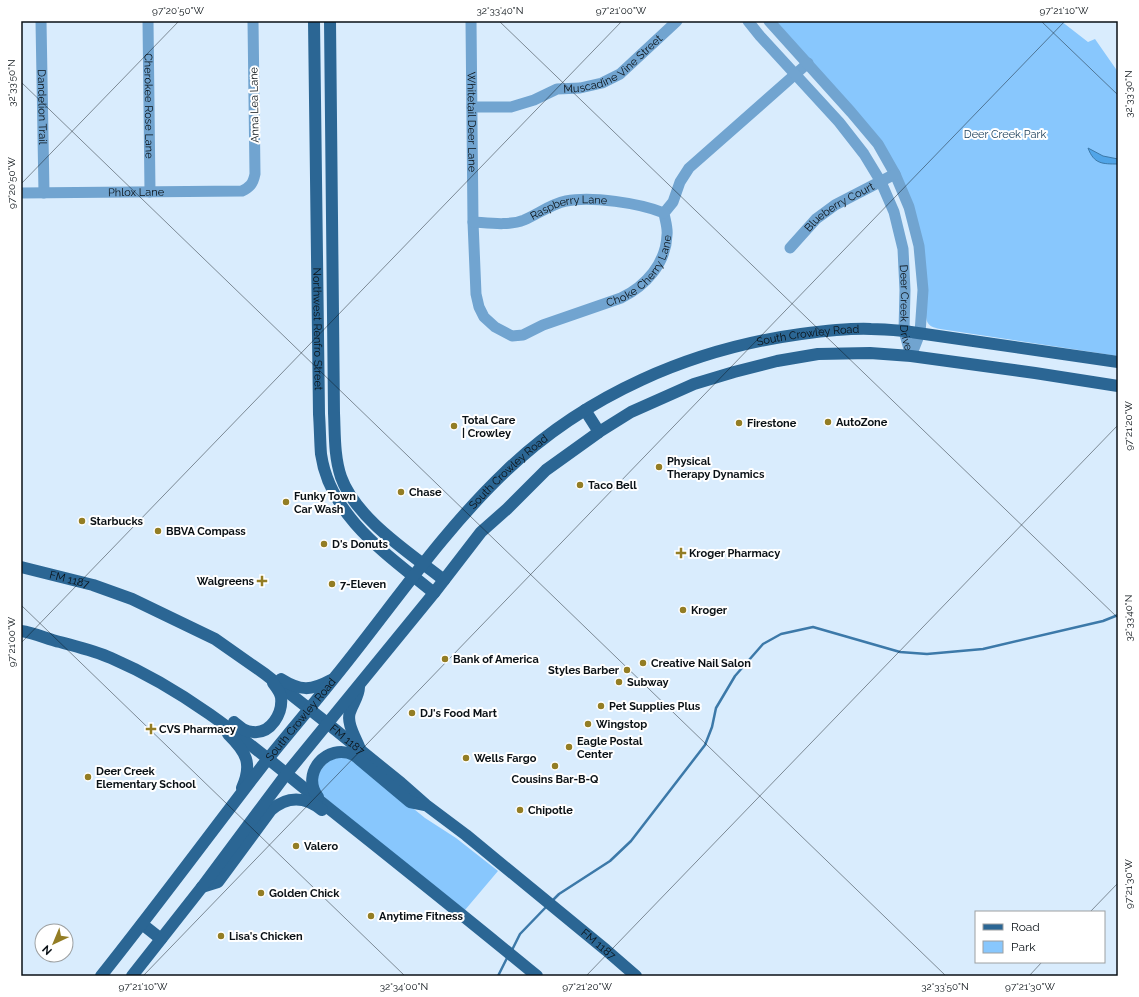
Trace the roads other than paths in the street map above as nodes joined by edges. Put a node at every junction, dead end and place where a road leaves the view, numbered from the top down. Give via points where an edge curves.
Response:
1 (41, 21) edge
2 (148, 21) edge
3 (253, 21) edge
4 (314, 21) edge
5 (330, 21) edge
6 (471, 21) edge
7 (677, 21) edge
8 (748, 21) edge
9 (769, 21) edge
10 (808, 63) junction
11 (795, 74) junction
12 (472, 107) junction
13 (895, 174) junction
14 (881, 182) junction
15 (250, 187) joint
16 (150, 192) junction
17 (21, 193) edge
18 (44, 193) junction
19 (664, 212) junction
20 (473, 222) junction
21 (790, 248) dead end
22 (904, 331) junction
23 (920, 333) junction
24 (911, 356) junction
25 (1118, 362) edge
26 (1118, 386) edge
27 (585, 410) junction
28 (599, 432) junction
29 (341, 477) junction
30 (330, 484) junction
31 (424, 564) junction
32 (21, 567) edge
33 (414, 577) junction
34 (444, 580) junction
35 (434, 593) junction
36 (21, 631) edge
37 (216, 639) junction
38 (92, 651) junction
39 (265, 674) junction
40 (335, 677) junction
41 (359, 683) junction
42 (309, 709) junction
43 (222, 722) junction
44 (327, 723) junction
45 (360, 750) junction
46 (268, 759) junction
47 (286, 773) junction
48 (237, 800) junction
49 (325, 805) junction
50 (426, 805) junction
51 (202, 887) junction
52 (439, 896) junction
53 (142, 924) junction
54 (161, 939) junction
55 (101, 976) edge
56 (132, 976) edge
57 (537, 976) edge
58 (636, 976) edge

1 - 18 street, Dandelion Trail
2 - 16 street, Cherokee Rose Lane
3 - 15 street, Anna Lea Lane via 255,174
4 - 30 main road, Northwest Renfro Street via 319,414 322,455
5 - 29 main road, Northwest Renfro Street via 334,413 336,454
6 - 12 street, Whitetail Deer Lane
7 - 12 street, Muscadine Vine Street via 620,74 602,83 580,88 557,89 511,107
8 - 11 street, Deer Creek Drive
9 - 10 street, Deer Creek Drive
10 - 11 street, Choke Cherry Lane
10 - 13 street, Deer Creek Drive via 878,144
11 - 14 street, Deer Creek Drive via 864,154
11 - 19 street, Choke Cherry Lane via 689,168 680,182 673,202
12 - 20 street, Whitetail Deer Lane
13 - 14 street, Blueberry Court
13 - 23 street, Deer Creek Drive via 909,207 919,246 923,290
14 - 21 street, Blueberry Court via 835,205 816,219
14 - 22 street, Deer Creek Drive via 894,212 903,249 906,290
15 - 16 street, Phlox Lane via 242,191
16 - 18 street, Phlox Lane
17 - 18 street, Phlox Lane
19 - 20 street, Raspberry Lane via 651,207 593,199 567,200 523,220 508,223
19 - 20 street, Choke Cherry Lane via 668,234 660,262 653,273 631,293 543,325 524,335 512,336 495,327 484,317 479,307 476,294
22 - 23 main road, South Crowley Road
22 - 24 street, Deer Creek Drive
22 - 27 main road, South Crowley Road via 870,329 820,332 728,348 679,364 623,388
23 - 24 street, Deer Creek Drive
23 - 25 main road, South Crowley Road
24 - 26 main road, South Crowley Road
24 - 28 main road, South Crowley Road via 870,353 818,354 777,360 694,384 631,412
27 - 28 main road
27 - 31 main road, South Crowley Road via 552,432 506,471 469,509
28 - 34 main road, South Crowley Road via 546,470 482,532
29 - 30 main road
29 - 31 main road, Northwest Renfro Street via 349,494 382,532
30 - 33 main road, Northwest Renfro Street via 341,506 357,526
31 - 33 main road, South Crowley Road
31 - 34 main road, Northwest Renfro Street
32 - 37 main road, FM 1187 / FM 1187 via 93,585 132,599
33 - 35 main road, Northwest Renfro Street
33 - 40 main road, South Crowley Road
34 - 35 main road, South Crowley Road
35 - 41 main road, South Crowley Road
36 - 38 main road
37 - 39 main road, FM 1187 / FM 1187
37 - 40 main road via 226,640 292,686 301,688 321,685
38 - 39 main road via 106,650 154,670 189,690 245,730 252,732 268,728 276,719 280,708 281,695
38 - 43 main road via 158,681
39 - 42 main road, FM 1187 / FM 1187
40 - 42 main road, South Crowley Road
41 - 44 main road, South Crowley Road
41 - 45 main road via 359,692 350,713 350,720
42 - 44 main road, FM 1187 / FM 1187
42 - 46 main road, South Crowley Road
43 - 46 main road
43 - 48 main road via 225,731 247,758 247,777
44 - 45 main road, FM 1187 / FM 1187
44 - 47 main road, South Crowley Road
45 - 50 main road, FM 1187 / FM 1187
46 - 47 main road
46 - 48 main road, South Crowley Road
47 - 49 main road
47 - 51 main road, South Crowley Road
48 - 53 main road, South Crowley Road
49 - 50 main road via 314,790 312,778 322,760 333,752 340,751 354,755 410,802
49 - 52 main road
50 - 58 main road, FM 1187 / FM 1187
51 - 52 main road via 218,882 271,810 291,799 299,799 319,807 426,895
51 - 54 main road, South Crowley Road
52 - 57 main road
53 - 54 main road
53 - 55 main road, South Crowley Road
54 - 56 main road, South Crowley Road

